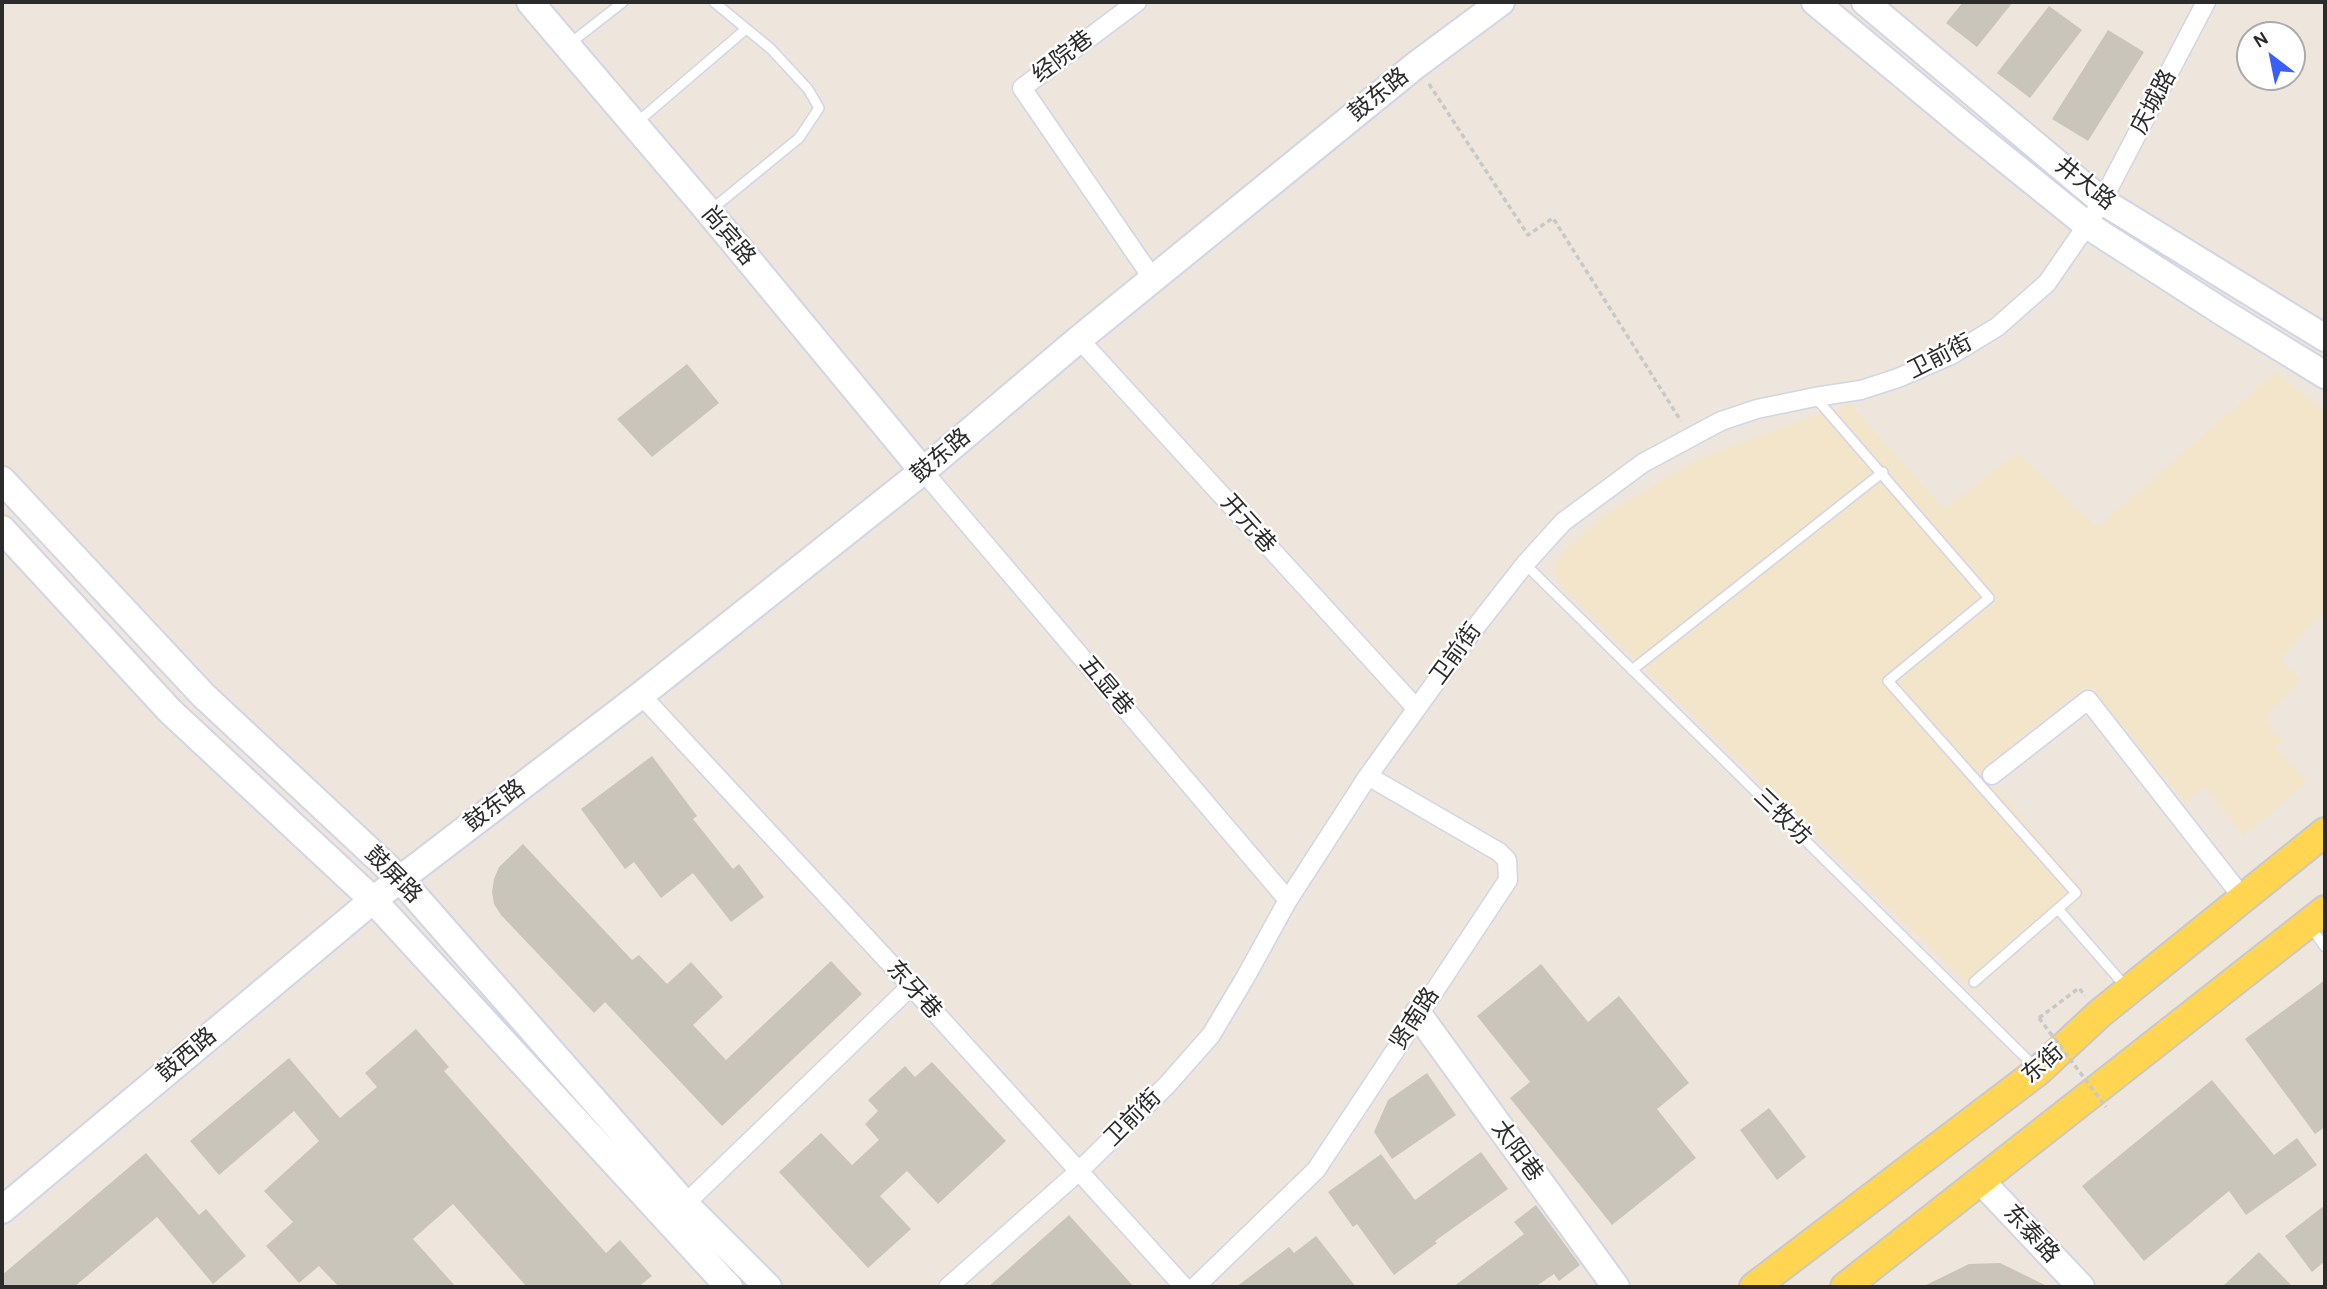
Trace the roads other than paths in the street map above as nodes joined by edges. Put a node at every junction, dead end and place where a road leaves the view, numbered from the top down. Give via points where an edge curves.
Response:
1 (530, 2) edge
2 (623, 2) edge
3 (714, 2) edge
4 (1137, 2) edge
5 (1501, 2) edge
6 (1815, 2) edge
7 (1865, 2) edge
8 (2206, 2) edge
9 (746, 29) junction
10 (567, 46) junction
11 (634, 125) junction
12 (2102, 201) junction
13 (709, 212) junction
14 (2087, 225) junction
15 (1153, 279) junction
16 (2325, 338) edge
17 (1079, 339) junction
18 (2325, 375) edge
19 (1815, 397) junction
20 (923, 471) junction
21 (1883, 472) junction
22 (2, 480) edge
23 (2, 529) edge
24 (1525, 564) junction
25 (1632, 670) junction
26 (641, 695) junction
27 (1416, 708) junction
28 (1992, 775) dead end
29 (1368, 776) junction
30 (2325, 832) edge
31 (400, 879) junction
32 (2243, 898) junction
33 (373, 900) junction
34 (1288, 900) junction
35 (2057, 909) junction
36 (2316, 917) edge
37 (2325, 947) edge
38 (1973, 982) dead end
39 (911, 986) junction
40 (2129, 990) junction
41 (1418, 1014) junction
42 (2038, 1071) junction
43 (1078, 1172) junction
44 (1980, 1181) junction
45 (685, 1204) junction
46 (2, 1210) edge
47 (729, 1287) edge
48 (768, 1287) edge
49 (948, 1287) edge
50 (1184, 1287) edge
51 (1195, 1287) edge
52 (1616, 1287) edge
53 (1754, 1287) edge
54 (1845, 1287) edge
55 (2081, 1287) edge

1 - 10 street, 尚宾路
2 - 10 lane
3 - 9 lane
4 - 15 street, 经院巷 via 1022,88
5 - 15 street, 鼓东路 via 1416,65
6 - 14 street
7 - 12 street, 井大路
8 - 12 street, 庆城路
9 - 11 lane
9 - 13 lane via 808,89 819,108 799,138
10 - 11 street, 尚宾路
11 - 13 street, 尚宾路
12 - 14 street, 卫前街
12 - 16 street, 井大路
13 - 20 street, 尚宾路
14 - 18 street
14 - 19 street, 卫前街 via 2047,283 1997,327 1951,355 1898,378
15 - 17 street, 鼓东路
17 - 20 street, 鼓东路
17 - 27 street, 开元巷
19 - 21 lane
19 - 24 street, 卫前街 via 1721,421 1643,463 1572,515
20 - 26 street, 鼓东路
20 - 34 street, 五显巷
21 - 25 lane
21 - 35 lane via 1989,598 1888,681 2076,893
22 - 31 street, 鼓屏路 via 203,695
23 - 33 street, 鼓屏路 via 170,711
24 - 25 lane, 三牧坊
24 - 27 street, 卫前街
25 - 42 lane, 三牧坊
26 - 31 street, 鼓东路
26 - 39 street, 东牙巷
27 - 29 street, 卫前街
28 - 32 street via 2088,700
29 - 34 street, 卫前街
29 - 41 street, 贤南路 via 1507,860 1508,880
30 - 32 main road, 东街
31 - 33 street, 鼓东路
31 - 45 street, 鼓屏路
32 - 40 main road, 东街
33 - 46 street, 鼓西路
33 - 47 street, 鼓屏路
34 - 43 street, 卫前街 via 1211,1035
35 - 38 lane
35 - 40 lane
36 - 37 lane
36 - 44 main road
39 - 43 street, 东牙巷
39 - 45 street
40 - 42 main road, 东街
41 - 51 street, 贤南路 via 1317,1170
41 - 52 street, 太阳巷
42 - 53 main road, 东街
43 - 49 street, 卫前街
43 - 50 street, 东牙巷
44 - 54 main road
44 - 55 street, 东泰路
45 - 48 street, 鼓屏路

